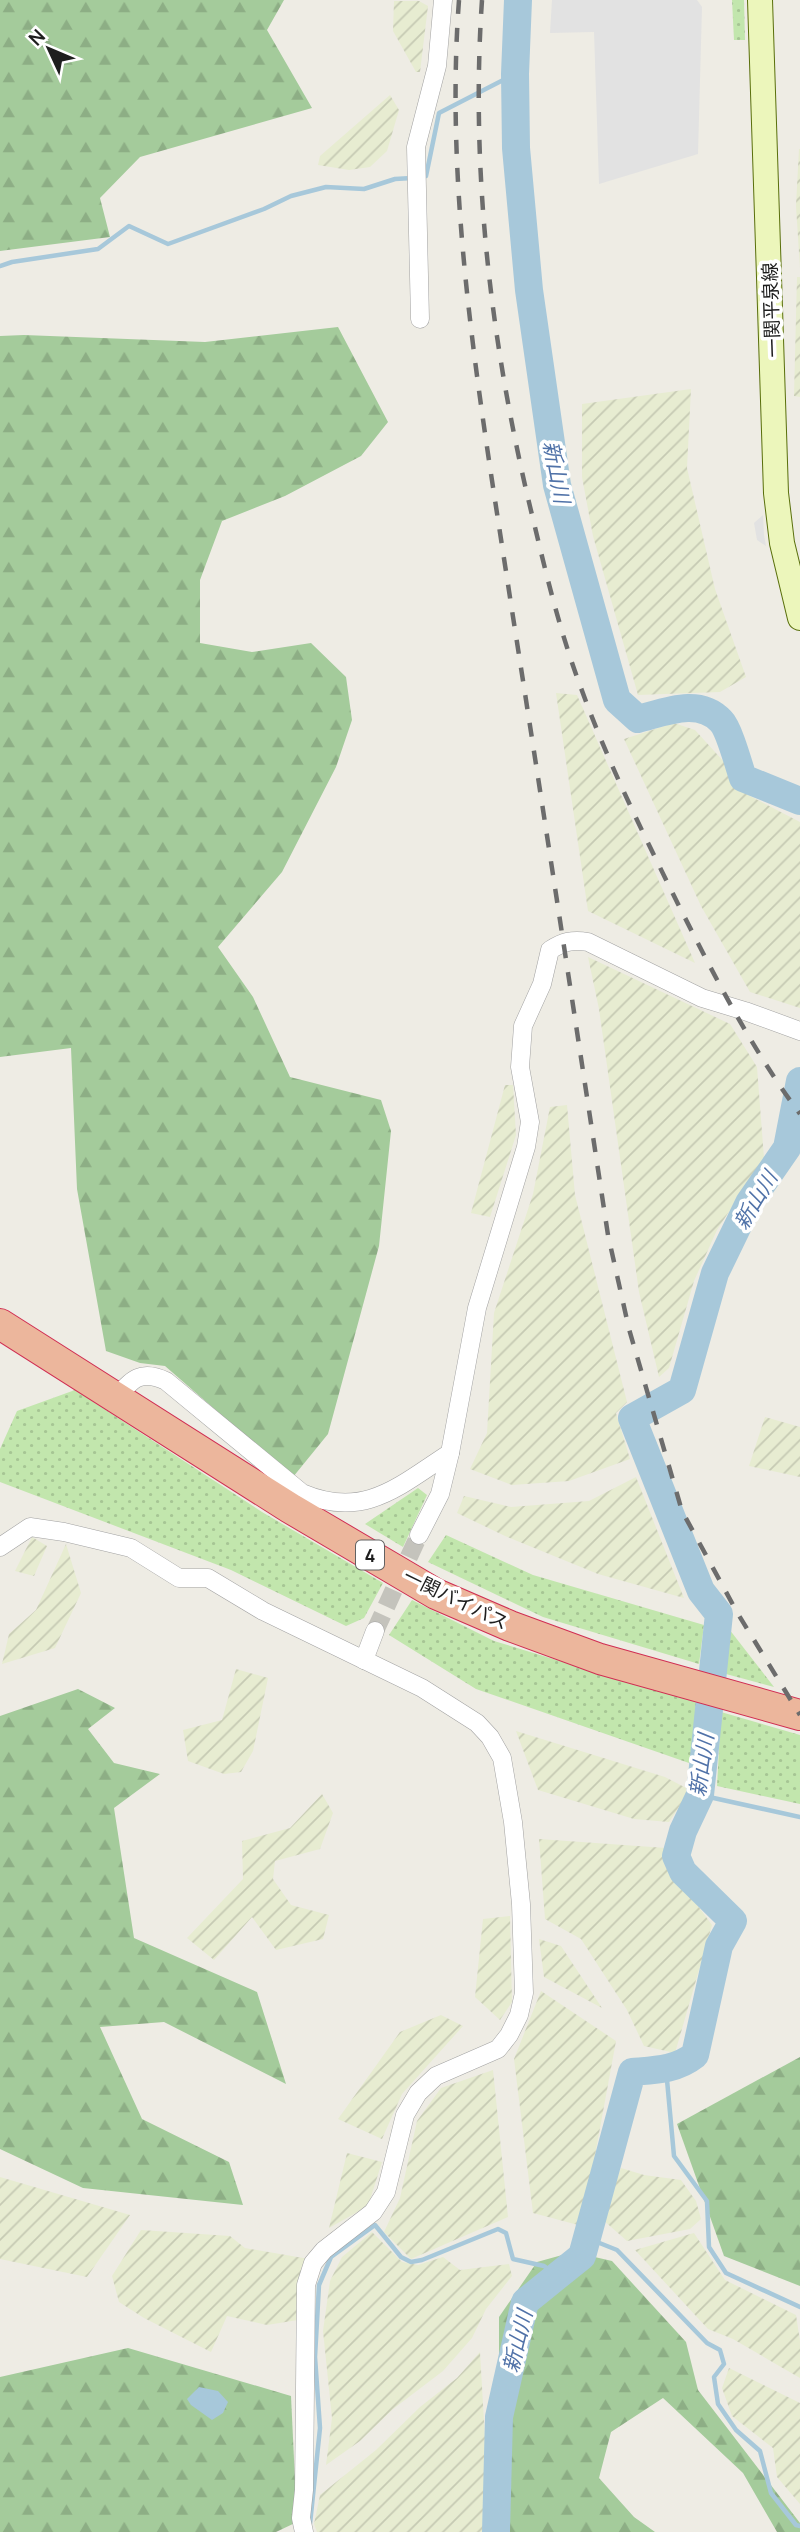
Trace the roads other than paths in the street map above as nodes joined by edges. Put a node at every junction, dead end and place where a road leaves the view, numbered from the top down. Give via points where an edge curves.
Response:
1 (443, 0) edge
2 (760, 0) edge
3 (420, 319) dead end
4 (800, 618) edge
5 (800, 1031) edge
6 (0, 1324) edge
7 (117, 1398) junction
8 (450, 1453) junction
9 (419, 1535) tunnel mouth
10 (0, 1547) edge
11 (374, 1631) tunnel mouth
12 (364, 1660) junction
13 (788, 1712) edge
14 (304, 2532) edge

1 - 3 street via 437,66 416,147
2 - 4 main road, 一関平泉線 via 776,493
5 - 8 street via 702,999 588,942 564,942 550,950 542,984 523,1026 520,1067 530,1122 526,1147 477,1308
6 - 7 highway, 一関バイパス / 4
7 - 8 street via 142,1375 166,1381 275,1473 319,1500 364,1503 381,1497
7 - 13 highway, 一関バイパス / 4 via 436,1594 600,1659
8 - 9 street via 440,1494
10 - 12 street via 30,1527 131,1548 179,1578 208,1578 263,1611
11 - 12 street
12 - 14 street via 422,1688 477,1723 502,1758 521,1904 524,1993 519,2015 498,2049 436,2076 418,2093 405,2115 386,2192 373,2212 313,2263 306,2285

